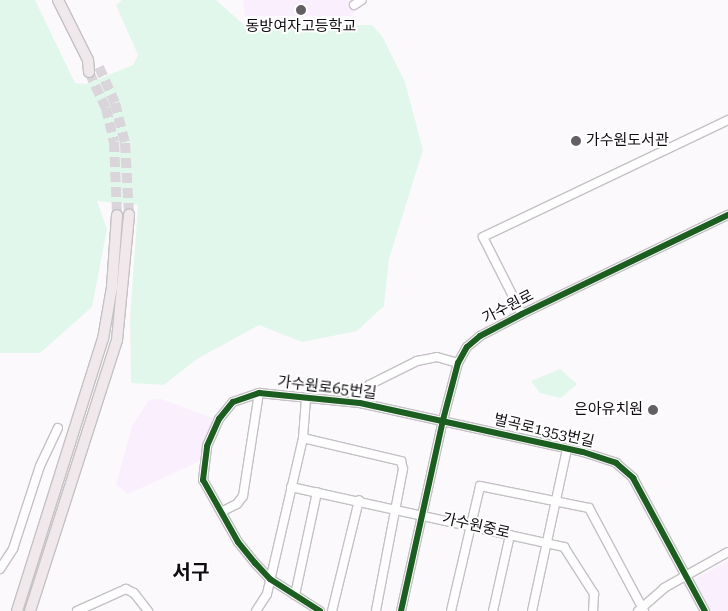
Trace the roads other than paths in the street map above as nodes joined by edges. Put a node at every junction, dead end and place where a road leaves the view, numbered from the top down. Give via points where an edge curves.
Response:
1 (58, 0) edge
2 (362, 0) edge
3 (354, 6) dead end
4 (88, 60) junction
5 (99, 67) tunnel mouth
6 (89, 72) tunnel mouth
7 (728, 120) edge
8 (117, 214) tunnel mouth
9 (728, 214) edge
10 (129, 215) tunnel mouth
11 (522, 314) junction
12 (458, 363) junction
13 (259, 393) junction
14 (306, 398) junction
15 (360, 403) junction
16 (443, 420) junction
17 (58, 428) dead end
18 (303, 438) junction
19 (566, 449) junction
20 (291, 487) junction
21 (317, 492) junction
22 (359, 500) junction
23 (556, 501) junction
24 (396, 509) junction
25 (221, 512) junction
26 (423, 514) junction
27 (471, 525) junction
28 (510, 535) junction
29 (547, 543) junction
30 (728, 552) edge
31 (0, 569) edge
32 (686, 575) junction
33 (270, 579) junction
34 (295, 595) junction
35 (641, 610) edge
36 (17, 611) edge
37 (30, 611) edge
38 (77, 611) edge
39 (148, 611) edge
40 (256, 611) edge
41 (320, 611) edge
42 (332, 611) edge
43 (376, 611) edge
44 (401, 611) edge
45 (451, 611) edge
46 (493, 611) edge
47 (532, 611) edge
48 (593, 611) edge
49 (705, 611) edge

1 - 4 main road
2 - 3 street
4 - 5 main road
4 - 6 main road
7 - 11 street via 483,237
8 - 36 main road via 112,287 103,339
9 - 11 street, 가수원로
10 - 37 main road via 117,340
11 - 12 street, 가수원로 via 480,336 467,347
12 - 15 street via 437,357 417,361 369,385
12 - 16 street, 가수원로
13 - 14 street, 가수원로65번길
13 - 25 street, 가수원로65번길 via 243,496 237,504
13 - 25 street, 가수원로65번길 via 233,402 219,419 207,446 203,480
14 - 15 street, 가수원로65번길
14 - 18 street, 가수원로65번길
15 - 16 street, 가수원로65번길
16 - 19 street, 벌곡로1353번길
16 - 26 street, 가수원로
17 - 31 street via 40,466 13,550
18 - 20 street, 가수원로65번길
18 - 24 street via 398,459 403,469
19 - 23 street
19 - 32 street, 벌곡로1353번길 via 616,463 633,478
20 - 21 street, 가수원중로
20 - 33 street, 가수원로65번길
21 - 22 street, 가수원중로
21 - 34 street
22 - 24 street, 가수원중로
22 - 42 street
23 - 27 street via 480,486
23 - 29 street
23 - 35 street via 589,508
24 - 26 street, 가수원중로
24 - 43 street
25 - 33 street, 가수원로65번길 via 238,542
26 - 27 street, 가수원중로
26 - 44 street, 가수원로
27 - 28 street, 가수원중로
27 - 45 street
28 - 29 street, 가수원중로
28 - 46 street
29 - 47 street
29 - 48 street, 가수원중로 via 564,547 594,594
30 - 32 street
32 - 35 street
32 - 49 street, 벌곡로1353번길
33 - 34 street, 가수원로65번길
33 - 40 street, 가수원로65번길 via 267,594
34 - 41 street, 가수원로65번길
38 - 39 street via 126,589 134,593

